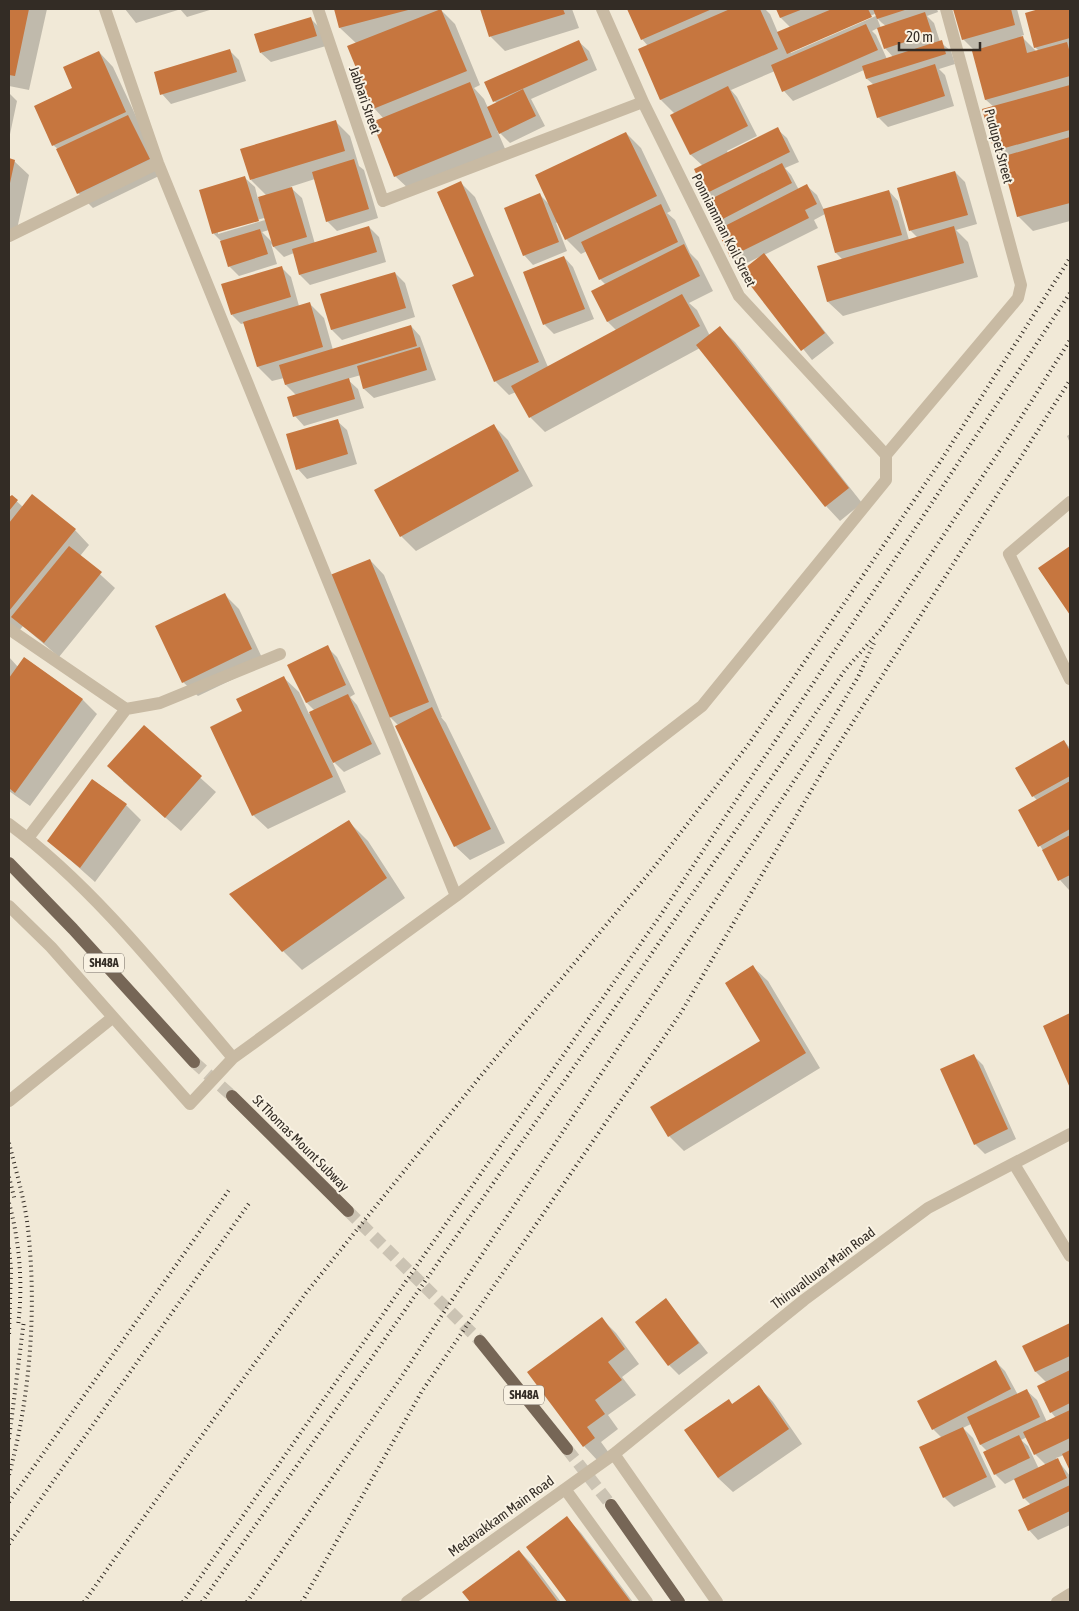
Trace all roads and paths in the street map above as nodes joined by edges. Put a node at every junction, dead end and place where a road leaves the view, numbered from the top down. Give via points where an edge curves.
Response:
1 (105, 9) edge
2 (318, 9) edge
3 (602, 9) edge
4 (946, 9) edge
5 (643, 102) junction
6 (158, 163) junction
7 (9, 236) edge
8 (886, 455) junction
9 (1070, 502) edge
10 (9, 629) edge
11 (280, 654) dead end
12 (1070, 678) edge
13 (126, 709) junction
14 (9, 824) edge
15 (28, 838) junction
16 (11, 864) edge
17 (456, 896) junction
18 (9, 906) edge
19 (112, 1018) junction
20 (233, 1058) junction
21 (194, 1062) tunnel mouth
22 (232, 1096) tunnel mouth
23 (9, 1101) edge
24 (1070, 1134) edge
25 (1014, 1164) junction
26 (348, 1211) tunnel mouth
27 (1070, 1256) edge
28 (480, 1341) tunnel mouth
29 (567, 1449) tunnel mouth
30 (614, 1454) junction
31 (565, 1489) junction
32 (611, 1506) tunnel mouth
33 (1070, 1594) edge
34 (407, 1602) edge
35 (647, 1602) edge
36 (679, 1602) edge
37 (717, 1602) edge
38 (1057, 1602) edge

1 - 6 street
2 - 5 street, Jabbari Street via 383,201
3 - 5 street, Ponniamman Koil Street
4 - 8 street, Pudupet Street via 1021,285 1018,298
5 - 8 street, Ponniamman Koil Street via 739,296
6 - 7 street
6 - 17 street
8 - 17 street via 886,480 702,706
9 - 12 street via 1010,554
10 - 13 street
11 - 13 street via 160,703
13 - 15 street
14 - 15 street
15 - 20 street via 115,921
16 - 21 main road, SH48A
17 - 20 street
18 - 19 street
19 - 20 street via 190,1104
19 - 23 street
22 - 26 main road, St Thomas Mount Subway
24 - 25 street, Thiruvalluvar Main Road
25 - 27 street
25 - 30 street, Thiruvalluvar Main Road via 928,1208 804,1300
28 - 29 main road, SH48A
30 - 31 street, Medavakkam Main Road
30 - 37 street
31 - 34 street, Medavakkam Main Road
31 - 35 street
32 - 36 main road
33 - 38 street

